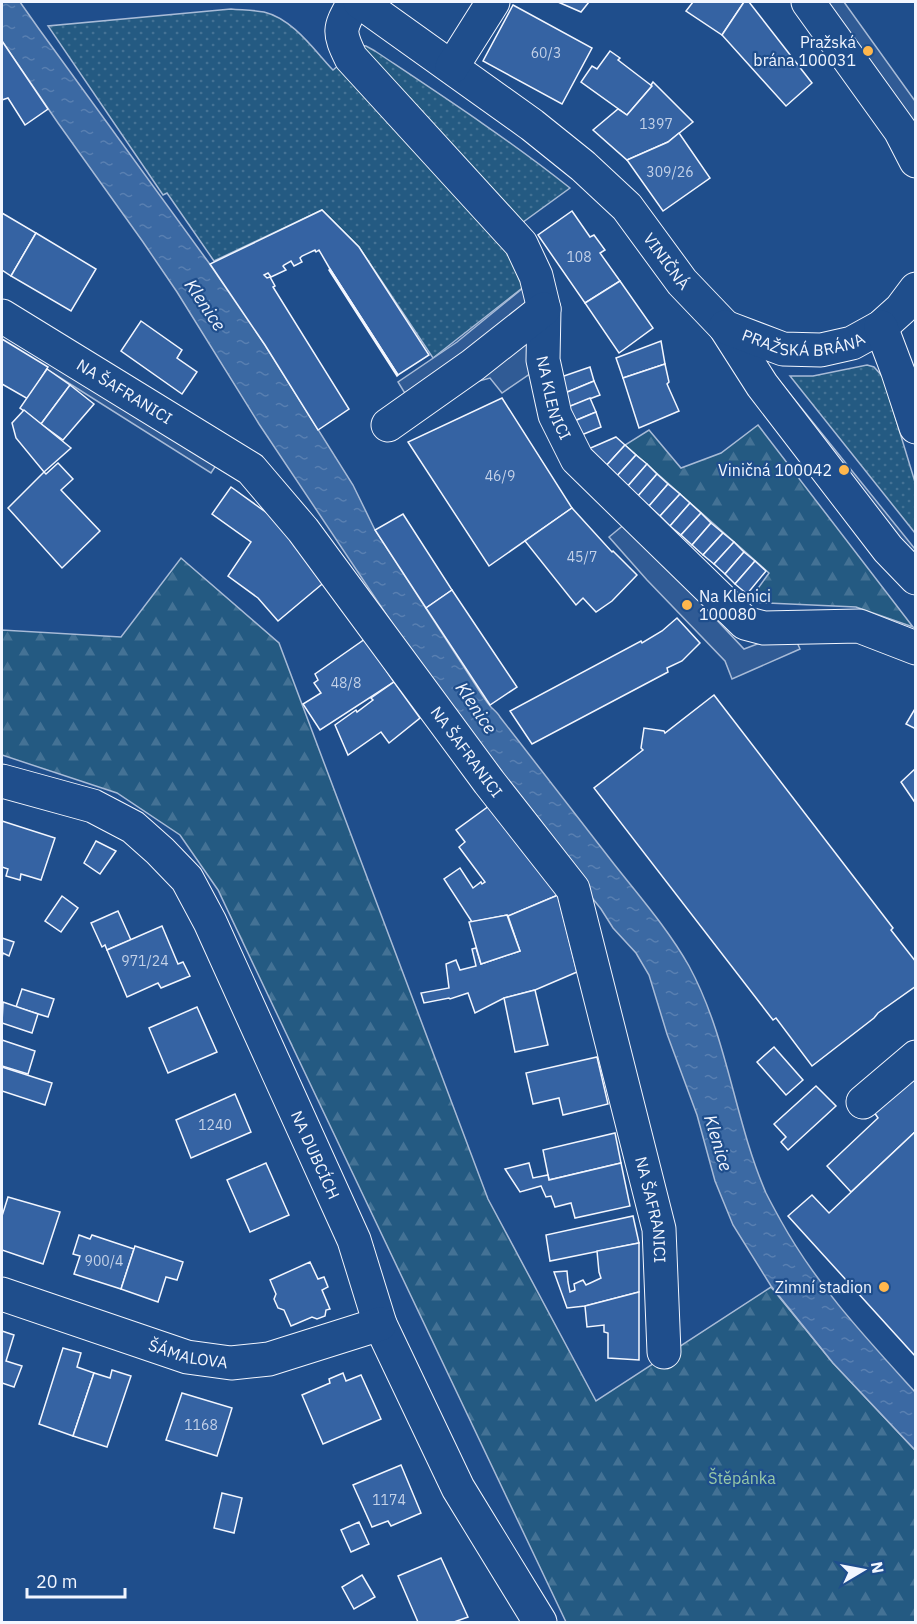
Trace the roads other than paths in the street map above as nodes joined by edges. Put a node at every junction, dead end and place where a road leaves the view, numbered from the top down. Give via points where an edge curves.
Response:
1 (354, 2) edge
2 (360, 2) edge
3 (493, 2) edge
4 (808, 2) edge
5 (452, 67) junction
6 (915, 161) edge
7 (915, 289) edge
8 (544, 309) junction
9 (2, 316) edge
10 (725, 327) junction
11 (881, 327) junction
12 (388, 425) dead end
13 (915, 427) edge
14 (915, 578) edge
15 (915, 648) edge
16 (2, 781) edge
17 (915, 1057) edge
18 (864, 1102) dead end
19 (2, 1294) edge
20 (380, 1324) junction
21 (664, 1352) dead end
22 (540, 1623) edge

1 - 8 street, NA KLENICI via 342,24 342,41 351,58 521,244 536,276
2 - 5 street, VINIČNÁ
3 - 5 street
4 - 6 street via 900,130
5 - 10 street, VINIČNÁ via 532,125 627,207 682,282
7 - 11 street, PRAŽSKÁ BRÁNA
8 - 12 street
8 - 15 street, NA KLENICI via 543,360 555,415 578,459 745,623 764,628 859,626
9 - 21 street, NA ŠAFRANICI via 251,469 303,530 573,889 659,1229
10 - 11 street, PRAŽSKÁ BRÁNA via 783,349 821,350 852,343
10 - 14 street, VINIČNÁ via 762,386 888,549
11 - 13 street, PRAŽSKÁ BRÁNA
16 - 20 street, NA DUBCÍCH via 93,806 133,827 187,879 354,1240
17 - 18 street
19 - 20 street, ŠÁMALOVA via 187,1357 231,1363 269,1359
20 - 22 street, NA DUBCÍCH via 458,1488

